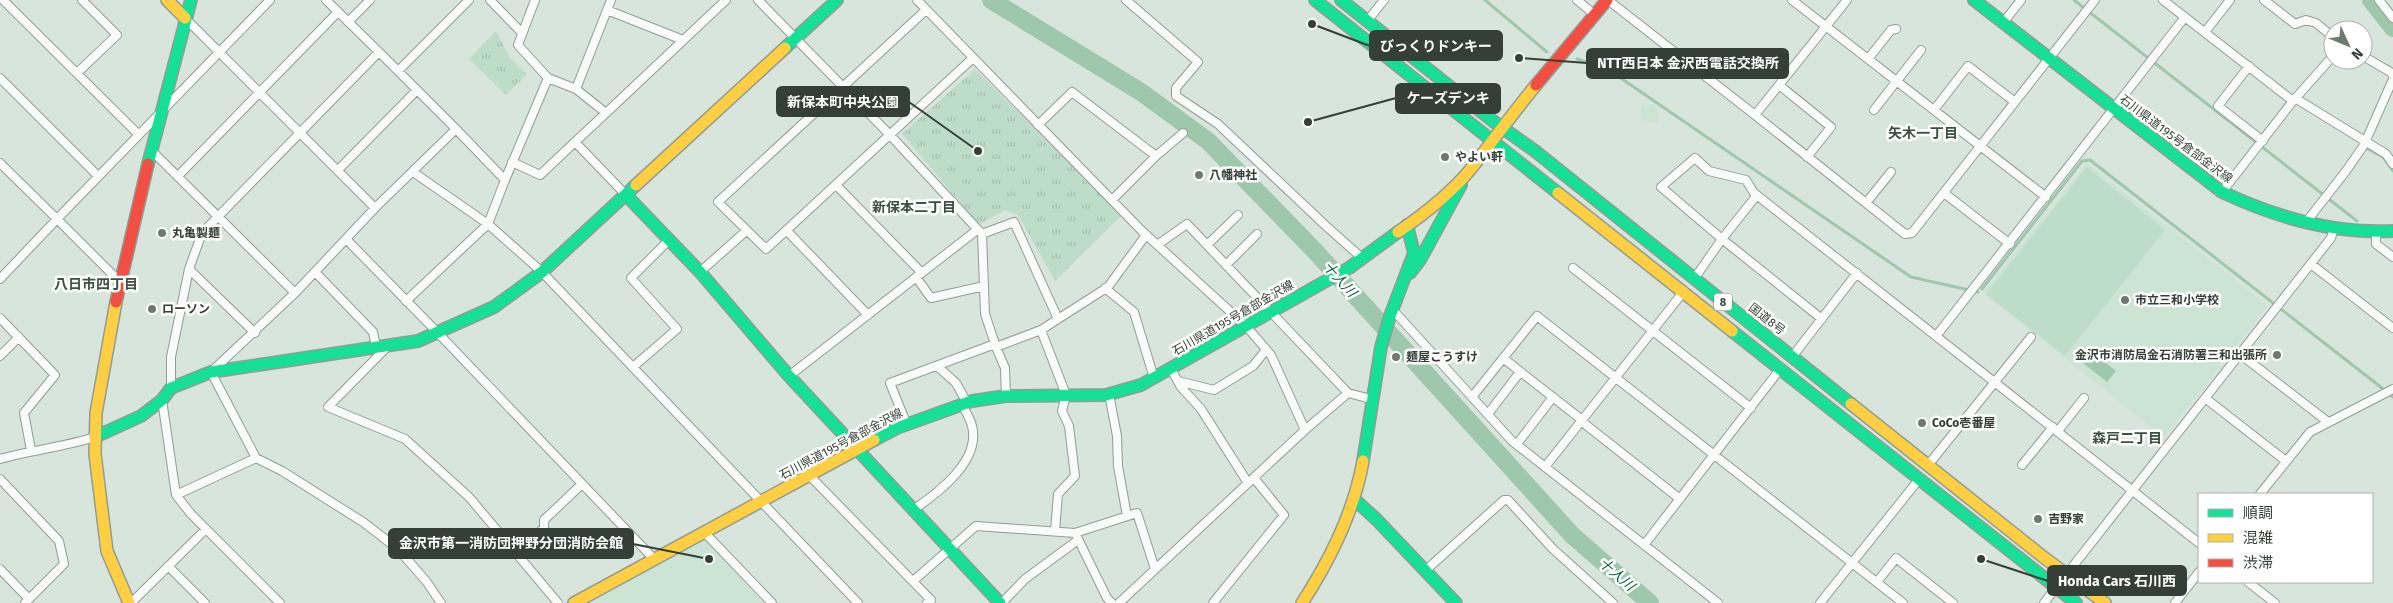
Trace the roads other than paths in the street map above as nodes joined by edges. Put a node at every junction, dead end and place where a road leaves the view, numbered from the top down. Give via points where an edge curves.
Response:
1 (3, 0) edge
2 (82, 0) edge
3 (167, 0) edge
4 (191, 0) edge
5 (270, 0) edge
6 (326, 0) edge
7 (370, 0) edge
8 (469, 0) edge
9 (490, 0) edge
10 (535, 0) edge
11 (611, 0) edge
12 (726, 0) edge
13 (758, 0) edge
14 (837, 0) edge
15 (917, 0) edge
16 (1126, 0) edge
17 (1315, 0) edge
18 (1341, 0) edge
19 (1384, 0) edge
20 (1577, 0) edge
21 (1608, 0) edge
22 (1792, 0) edge
23 (1846, 0) edge
24 (1974, 0) edge
25 (2020, 0) edge
26 (2095, 0) edge
27 (2163, 0) edge
28 (2230, 0) edge
29 (2264, 0) edge
30 (2379, 0) edge
31 (607, 10) junction
32 (926, 10) junction
33 (338, 12) junction
34 (1595, 15) junction
35 (2185, 17) junction
36 (185, 18) junction
37 (2393, 18) edge
38 (1368, 20) junction
39 (348, 22) junction
40 (2003, 23) junction
41 (1826, 27) junction
42 (1896, 29) dead end
43 (2323, 29) edge
44 (2205, 32) junction
45 (522, 33) junction
46 (797, 37) junction
47 (683, 40) junction
48 (1921, 50) dead end
49 (219, 52) junction
50 (379, 52) junction
51 (973, 58) junction
52 (2048, 58) junction
53 (1868, 59) junction
54 (2373, 62) edge
55 (2249, 66) junction
56 (2323, 67) edge
57 (398, 71) junction
58 (77, 73) junction
59 (0, 78) edge
60 (548, 78) junction
61 (2393, 78) edge
62 (1897, 81) junction
63 (1780, 85) junction
64 (843, 86) junction
65 (576, 89) junction
66 (417, 90) junction
67 (259, 92) junction
68 (2294, 100) junction
69 (2015, 102) junction
70 (1874, 110) dead end
71 (1934, 110) junction
72 (2114, 110) junction
73 (160, 113) junction
74 (606, 113) junction
75 (1755, 115) junction
76 (1038, 125) junction
77 (1502, 127) junction
78 (456, 129) junction
79 (300, 133) junction
80 (1183, 133) dead end
81 (138, 134) junction
82 (890, 135) junction
83 (1492, 140) junction
84 (575, 142) junction
85 (2366, 142) junction
86 (2260, 143) junction
87 (1980, 146) junction
88 (151, 150) junction
89 (1156, 156) junction
90 (1807, 157) junction
91 (0, 162) edge
92 (512, 162) junction
93 (2393, 164) edge
94 (338, 170) junction
95 (1469, 171) junction
96 (413, 172) junction
97 (1891, 172) dead end
98 (98, 176) junction
99 (178, 176) junction
100 (505, 180) junction
101 (836, 185) junction
102 (2222, 192) junction
103 (1944, 193) junction
104 (626, 195) junction
105 (1757, 196) junction
106 (2046, 198) junction
107 (1112, 200) junction
108 (1866, 203) junction
109 (375, 208) junction
110 (1238, 215) dead end
111 (218, 216) junction
112 (57, 219) junction
113 (2307, 221) junction
114 (488, 224) junction
115 (1407, 225) junction
116 (2334, 228) junction
117 (746, 231) junction
118 (787, 231) junction
119 (2393, 231) edge
120 (980, 232) junction
121 (2376, 232) junction
122 (1257, 234) dead end
123 (1146, 235) junction
124 (346, 239) junction
125 (669, 240) junction
126 (1722, 240) junction
127 (2010, 244) junction
128 (1157, 245) junction
129 (1207, 245) junction
130 (2393, 257) edge
131 (1362, 258) junction
132 (2312, 264) junction
133 (1226, 265) junction
134 (1573, 268) dead end
135 (189, 269) junction
136 (315, 272) junction
137 (542, 272) junction
138 (700, 272) junction
139 (1857, 273) junction
140 (919, 275) junction
141 (0, 279) edge
142 (1694, 279) junction
143 (1405, 280) junction
144 (120, 282) junction
145 (984, 286) junction
146 (1105, 288) junction
147 (1684, 291) junction
148 (295, 293) junction
149 (406, 302) junction
150 (1270, 311) junction
151 (1391, 313) junction
152 (868, 315) junction
153 (0, 318) edge
154 (1058, 318) junction
155 (1822, 319) junction
156 (1246, 326) junction
157 (2393, 328) edge
158 (1041, 330) junction
159 (1651, 331) junction
160 (438, 332) junction
161 (255, 333) junction
162 (1937, 335) junction
163 (18, 337) junction
164 (2031, 337) dead end
165 (389, 345) junction
166 (996, 345) junction
167 (376, 347) junction
168 (1266, 350) junction
169 (2240, 354) junction
170 (0, 356) edge
171 (1792, 357) junction
172 (1503, 358) junction
173 (937, 366) junction
174 (633, 368) junction
175 (1781, 368) junction
176 (1171, 369) junction
177 (211, 372) junction
178 (1520, 372) junction
179 (789, 376) junction
180 (1154, 378) junction
181 (1615, 378) junction
182 (1178, 381) junction
183 (1995, 382) junction
184 (171, 388) junction
185 (2393, 389) edge
186 (1109, 394) junction
187 (1348, 394) junction
188 (1066, 395) junction
189 (1006, 396) junction
190 (1472, 397) junction
191 (1553, 397) junction
192 (2084, 398) dead end
193 (2205, 398) junction
194 (1371, 399) junction
195 (162, 400) junction
196 (965, 403) junction
197 (1751, 408) junction
198 (1488, 414) junction
199 (1581, 421) junction
200 (2328, 422) junction
201 (906, 425) junction
202 (2055, 429) junction
203 (1305, 430) junction
204 (95, 437) junction
205 (1517, 444) junction
206 (856, 449) junction
207 (31, 450) junction
208 (1715, 455) junction
209 (256, 458) junction
210 (0, 459) edge
211 (2286, 461) junction
212 (1928, 464) junction
213 (2022, 465) dead end
214 (1545, 466) junction
215 (809, 475) junction
216 (1920, 478) junction
217 (0, 479) edge
218 (1251, 481) junction
219 (582, 484) junction
220 (2133, 490) junction
221 (2261, 493) edge
222 (176, 495) junction
223 (1354, 498) junction
224 (1680, 499) junction
225 (761, 502) junction
226 (913, 510) junction
227 (1127, 516) junction
228 (206, 528) junction
229 (1055, 531) junction
230 (705, 533) junction
231 (1076, 536) junction
232 (2198, 542) edge
233 (1644, 545) junction
234 (949, 549) junction
235 (516, 552) junction
236 (654, 560) junction
237 (1852, 562) junction
238 (168, 566) junction
239 (0, 569) edge
240 (1155, 569) junction
241 (1426, 570) junction
242 (2198, 573) edge
243 (2066, 574) junction
244 (913, 582) junction
245 (1877, 582) junction
246 (2249, 583) edge
247 (2056, 587) junction
248 (27, 601) edge
249 (931, 602) edge
250 (130, 603) edge
251 (205, 603) edge
252 (280, 603) edge
253 (441, 603) edge
254 (558, 603) edge
255 (574, 603) edge
256 (772, 603) edge
257 (858, 603) edge
258 (1001, 603) edge
259 (1112, 603) edge
260 (1119, 603) edge
261 (1213, 603) edge
262 (1302, 603) edge
263 (1456, 603) edge
264 (1612, 603) edge
265 (1718, 603) edge
266 (1820, 603) edge
267 (1903, 603) edge
268 (1954, 603) edge
269 (2044, 603) edge
270 (2076, 603) edge
271 (2105, 603) edge
272 (2175, 603) edge
273 (2275, 603) edge

1 - 58 street
2 - 58 street via 117,35
3 - 36 main road
4 - 36 main road
5 - 49 street
6 - 33 street
7 - 39 street
8 - 57 street
9 - 45 street
10 - 45 street
11 - 31 street
12 - 47 street
13 - 46 street
14 - 46 main road
15 - 32 street
16 - 131 street via 1198,62 1176,88 1176,96 1218,124
17 - 83 main road, 8
18 - 38 main road, 国道8号 / 8
19 - 38 street
20 - 34 street
21 - 34 main road
21 - 75 street
22 - 41 street
23 - 41 street
24 - 40 main road, 石川県道195号倉部金沢線
25 - 40 street
26 - 52 street
27 - 35 street
28 - 44 street
29 - 43 street via 2295,24 2306,20
30 - 37 street
31 - 47 street
31 - 65 street
32 - 51 street
32 - 64 street
33 - 39 street
33 - 67 street
34 - 77 main road
35 - 44 street
35 - 72 street
36 - 49 street
36 - 73 main road
38 - 77 main road, 国道8号 / 8
39 - 50 street
40 - 52 main road, 石川県道195号倉部金沢線
41 - 53 street
41 - 63 street
42 - 53 street via 1891,30
44 - 55 street
45 - 60 street via 518,45
46 - 64 street
46 - 104 main road
47 - 74 street
48 - 62 street
49 - 67 street
49 - 73 street
50 - 57 street
50 - 79 street
51 - 76 street
51 - 82 street
52 - 69 street
52 - 72 main road, 石川県道195号倉部金沢線
53 - 62 street
54 - 61 street via 2392,73
55 - 68 street
55 - 86 street via 2218,106
56 - 68 street
57 - 66 street
58 - 81 street
59 - 98 street
60 - 65 street
60 - 92 street
61 - 85 street
62 - 70 street
62 - 71 street
63 - 75 street
63 - 90 street via 1832,127
64 - 82 street
64 - 117 street via 718,202
65 - 74 street
66 - 78 street
66 - 94 street
67 - 79 street
67 - 99 street
68 - 85 street
68 - 86 street
69 - 71 street via 1968,66
69 - 87 street
71 - 87 street
72 - 102 main road, 石川県道195号倉部金沢線
72 - 106 street
73 - 81 street
73 - 88 main road
74 - 84 street
75 - 90 street
76 - 89 street via 1072,92
76 - 107 street
77 - 83 main road
77 - 142 main road, 国道8号 / 8
78 - 96 street
78 - 100 street
79 - 94 street
79 - 111 street
80 - 89 street
81 - 98 street
82 - 101 street
82 - 120 street
83 - 95 main road
83 - 147 main road, 8
84 - 92 street via 540,175
84 - 104 street
85 - 93 street via 2386,154
85 - 113 street
86 - 102 street
87 - 103 street
87 - 106 street
88 - 99 street
88 - 144 main road
89 - 107 street
90 - 108 street
91 - 112 street
92 - 100 street
94 - 109 street
95 - 115 main road via 1437,204
95 - 143 main road via 1420,260
96 - 109 street
96 - 114 street
97 - 108 street
98 - 112 street
99 - 111 street
100 - 114 street
101 - 118 street
101 - 140 street
102 - 113 main road, 石川県道195号倉部金沢線
103 - 108 street via 1912,234 1905,234
103 - 127 street
104 - 125 main road
104 - 137 main road
105 - 126 street
105 - 126 street via 1746,180 1710,171 1695,158 1661,187
105 - 139 street
106 - 127 street
107 - 123 street
109 - 124 street
110 - 129 street
111 - 135 street via 202,232
111 - 148 street
112 - 141 street
112 - 144 street
113 - 116 main road, 石川県道195号倉部金沢線
114 - 137 street
114 - 149 street
115 - 131 main road
115 - 143 main road via 1414,252
116 - 121 main road, 石川県道195号倉部金沢線
116 - 132 street via 2331,238
117 - 118 street via 766,249
117 - 138 street
118 - 152 street
119 - 121 main road, 石川県道195号倉部金沢線
120 - 140 street
120 - 145 street
120 - 154 street via 1014,222
121 - 130 street via 2376,244
122 - 133 street
123 - 128 street
123 - 146 street
124 - 136 street
124 - 149 street
125 - 138 main road
125 - 174 street via 631,278 677,329
126 - 142 street
126 - 155 street
127 - 162 street
128 - 129 street via 1187,224
128 - 156 street
129 - 133 street
131 - 150 main road, 石川県道195号倉部金沢線
132 - 157 street
132 - 169 street
133 - 150 street
134 - 159 street
135 - 161 street
135 - 184 street via 171,358
136 - 148 street
136 - 167 street via 373,332
137 - 160 main road via 494,307
137 - 174 street
138 - 179 main road
139 - 155 street
139 - 162 street
140 - 145 street via 930,298
140 - 152 street
142 - 171 main road, 国道8号 / 8
143 - 151 main road
144 - 204 main road via 102,375
145 - 166 street via 985,314
146 - 154 street
146 - 180 street via 1134,312
147 - 159 street
147 - 175 main road, 8
148 - 161 street
149 - 160 street
150 - 156 main road, 石川県道195号倉部金沢線
150 - 187 street
151 - 190 street
151 - 194 main road
152 - 179 street
153 - 163 street
154 - 158 street
155 - 171 street
156 - 168 street
156 - 176 main road, 石川県道195号倉部金沢線
158 - 166 street
158 - 188 street
159 - 181 street
159 - 197 street
160 - 165 main road via 418,341
160 - 219 street
161 - 177 street
162 - 183 street
163 - 170 street
163 - 207 street via 55,375 24,413
164 - 183 street
165 - 167 main road
165 - 235 street via 328,407 405,439 469,496
166 - 173 street
166 - 189 street via 1005,368
167 - 177 main road
168 - 182 street via 1254,366 1214,390
168 - 203 street
169 - 193 street
169 - 200 street
171 - 212 main road, 国道8号 / 8
172 - 178 street
172 - 181 street via 1537,316
172 - 190 street
173 - 196 street via 956,383
173 - 201 street via 890,383
174 - 225 street
175 - 197 street
175 - 216 main road, 8
176 - 180 main road, 石川県道195号倉部金沢線
176 - 182 street
177 - 184 main road
177 - 209 street
178 - 191 street
178 - 198 street
179 - 206 main road
180 - 186 main road, 石川県道195号倉部金沢線
181 - 199 street
181 - 208 street
182 - 218 street
183 - 202 street
183 - 212 street
184 - 195 main road
185 - 200 street
186 - 188 main road, 石川県道195号倉部金沢線
186 - 227 street
187 - 194 street
187 - 203 street
188 - 189 main road, 石川県道195号倉部金沢線
188 - 229 street via 1062,411 1069,426 1075,476 1058,494
189 - 196 main road, 石川県道195号倉部金沢線
190 - 198 street
191 - 199 street
191 - 205 street
192 - 202 street
193 - 211 street
193 - 220 street
194 - 223 main road via 1363,463
195 - 204 main road via 140,416
195 - 222 street
196 - 201 main road, 石川県道195号倉部金沢線
196 - 226 street via 972,427 971,448 952,478
197 - 208 street
198 - 205 street
199 - 214 street
199 - 224 street
200 - 211 street via 2310,432
201 - 206 main road, 石川県道195号倉部金沢線
202 - 213 street
202 - 220 street
203 - 218 street
204 - 207 street via 72,445
204 - 250 main road via 107,551
205 - 214 street
206 - 215 main road, 石川県道195号倉部金沢線
206 - 226 main road
207 - 210 street
208 - 224 street
208 - 237 street
209 - 222 street
209 - 253 street via 363,522 398,549
211 - 221 street
212 - 243 main road, 国道8号 / 8
214 - 233 street
215 - 225 main road, 石川県道195号倉部金沢線
215 - 244 street
216 - 237 street
216 - 247 main road, 8
217 - 248 street via 59,542 64,564
218 - 240 street
218 - 261 street via 1284,515
219 - 235 street via 544,520 544,528
219 - 236 street
220 - 232 street
220 - 243 street
222 - 228 street
223 - 241 main road
223 - 262 main road via 1323,570
224 - 233 street
225 - 230 main road, 石川県道195号倉部金沢線
225 - 257 street
226 - 234 main road
227 - 231 street
227 - 240 street via 1137,513
228 - 238 street
228 - 252 street
229 - 231 street
229 - 234 street via 976,526
230 - 236 main road, 石川県道195号倉部金沢線
230 - 256 street
231 - 258 street
231 - 259 street
233 - 265 street
234 - 244 street
234 - 258 main road
235 - 254 street
236 - 255 main road, 石川県道195号倉部金沢線
237 - 245 street
237 - 266 street
238 - 250 street
238 - 251 street
239 - 248 street
240 - 260 street
241 - 263 main road
241 - 264 street via 1504,500 1508,500
242 - 272 street
243 - 247 street
243 - 271 main road, 国道8号 / 8
244 - 249 street
245 - 267 street
245 - 268 street via 1896,558
246 - 273 street
247 - 269 street
247 - 270 main road, 8

